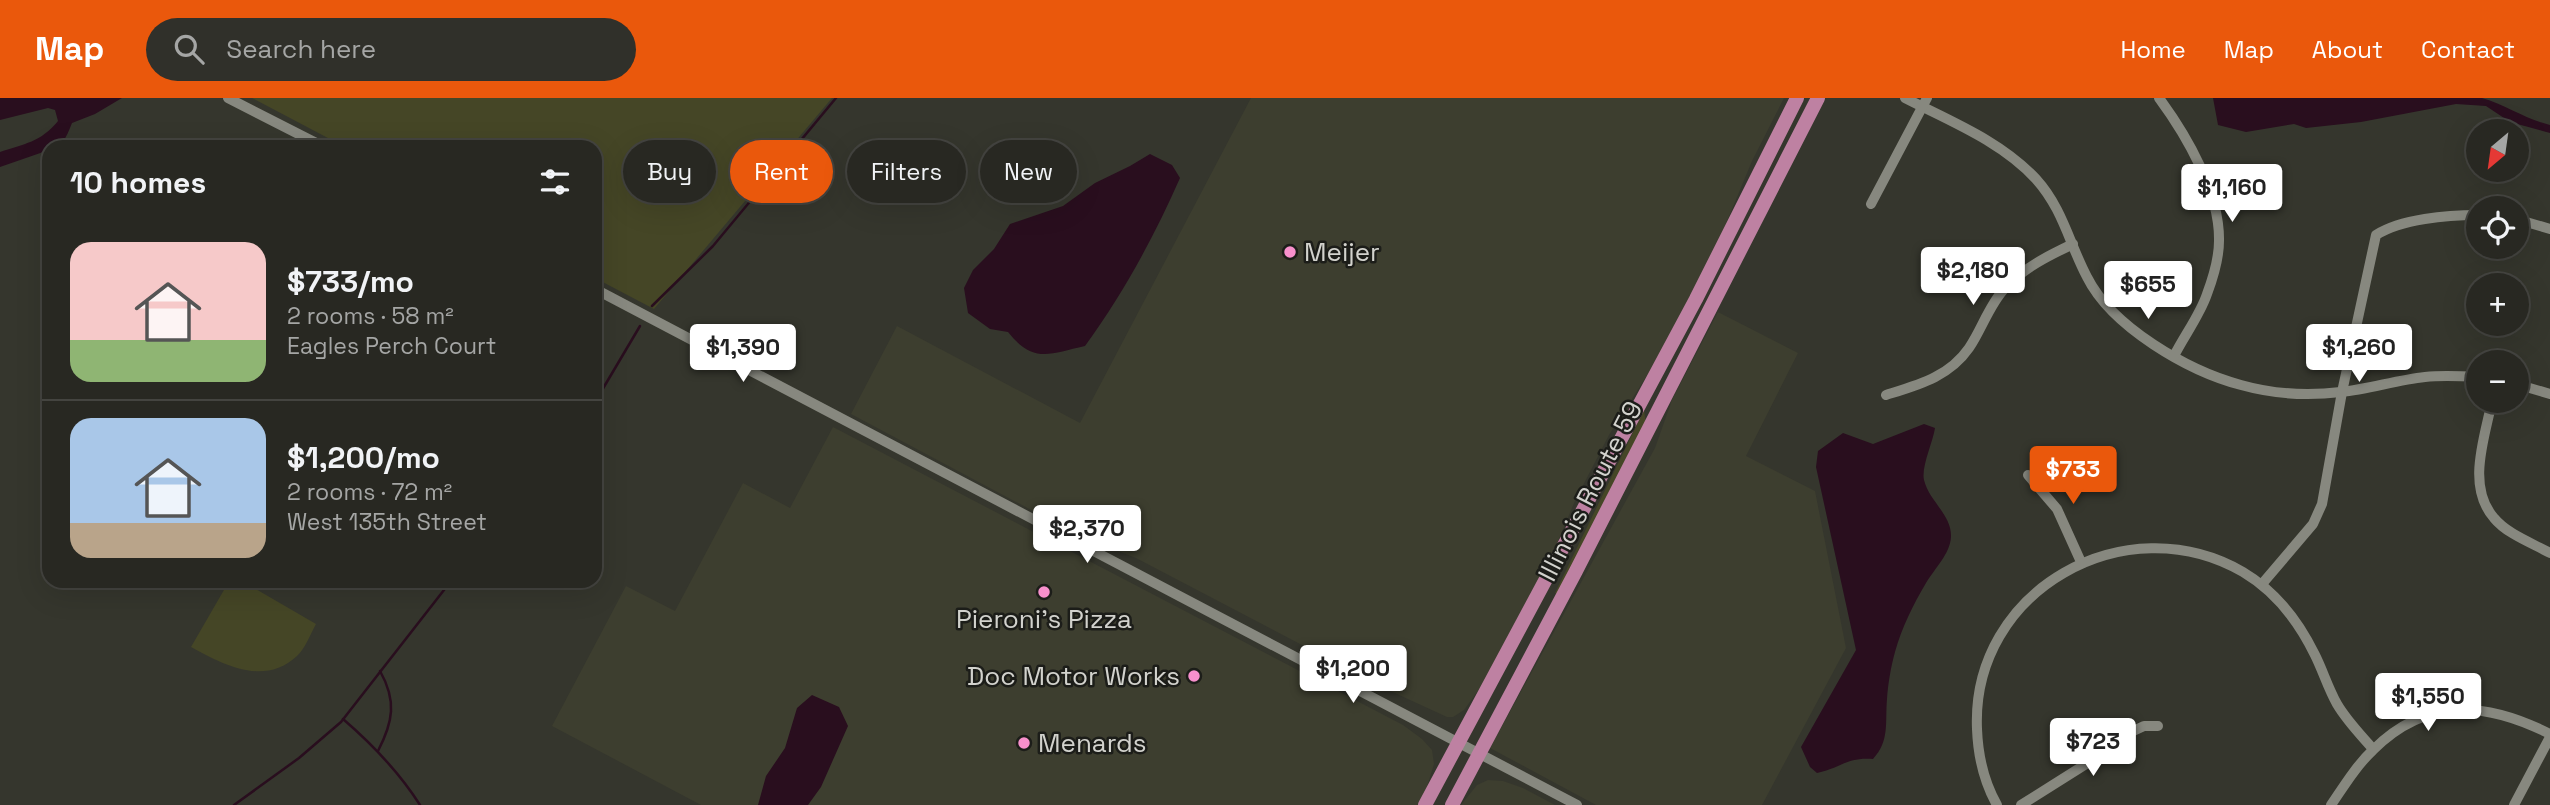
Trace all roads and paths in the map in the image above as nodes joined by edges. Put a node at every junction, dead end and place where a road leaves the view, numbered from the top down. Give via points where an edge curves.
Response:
1 (228, 98) edge
2 (1797, 98) edge
3 (1818, 98) edge
4 (1905, 98) edge
5 (2159, 98) edge
6 (1924, 102) edge
7 (310, 140) edge
8 (1871, 204) dead end
9 (2466, 215) edge
10 (2529, 223) edge
11 (2550, 229) edge
12 (2073, 244) junction
13 (602, 293) edge
14 (2174, 356) junction
15 (2466, 377) edge
16 (1650, 386) junction
17 (2529, 388) edge
18 (2342, 392) junction
19 (2550, 394) edge
20 (1886, 395) dead end
21 (2490, 413) edge
22 (1652, 424) junction
23 (2028, 475) dead end
24 (2550, 553) edge
25 (2081, 562) junction
26 (2262, 584) junction
27 (2158, 726) dead end
28 (2550, 736) edge
29 (1459, 742) junction
30 (2373, 749) junction
31 (1479, 753) junction
32 (1425, 805) edge
33 (1452, 805) edge
34 (1577, 805) edge
35 (1997, 805) edge
36 (2021, 805) edge
37 (2331, 805) edge
38 (2514, 805) edge

1 - 7 street
2 - 16 main road, Illinois Route 59
3 - 22 main road, Illinois Route 59
4 - 6 street
5 - 14 street via 2202,172 2214,204 2219,241 2207,296
6 - 8 street
6 - 12 street via 1991,143 2036,179 2058,207
9 - 18 street via 2389,226 2376,235
10 - 11 street
12 - 14 street via 2088,280 2114,313
12 - 20 street via 2033,264 2003,290 1969,348 1952,367 1925,383
13 - 29 street
14 - 18 street via 2209,375 2241,385 2307,394
15 - 18 street via 2425,377
16 - 22 main road
16 - 29 main road, Illinois Route 59
17 - 19 street
18 - 26 street via 2322,504 2313,524
21 - 24 street via 2478,476 2483,500 2494,518 2511,532
22 - 31 main road, Illinois Route 59
23 - 25 street via 2057,509
25 - 26 street via 2114,552 2166,547 2221,561
25 - 35 street via 2027,599 2008,622 1982,678 1976,710 1978,745
26 - 30 street via 2301,629 2336,702
27 - 36 street via 2129,733
28 - 30 street via 2499,713 2453,709 2407,724
28 - 38 street
29 - 31 street
29 - 32 main road, Illinois Route 59
30 - 37 street
31 - 33 main road, Illinois Route 59
31 - 34 street

